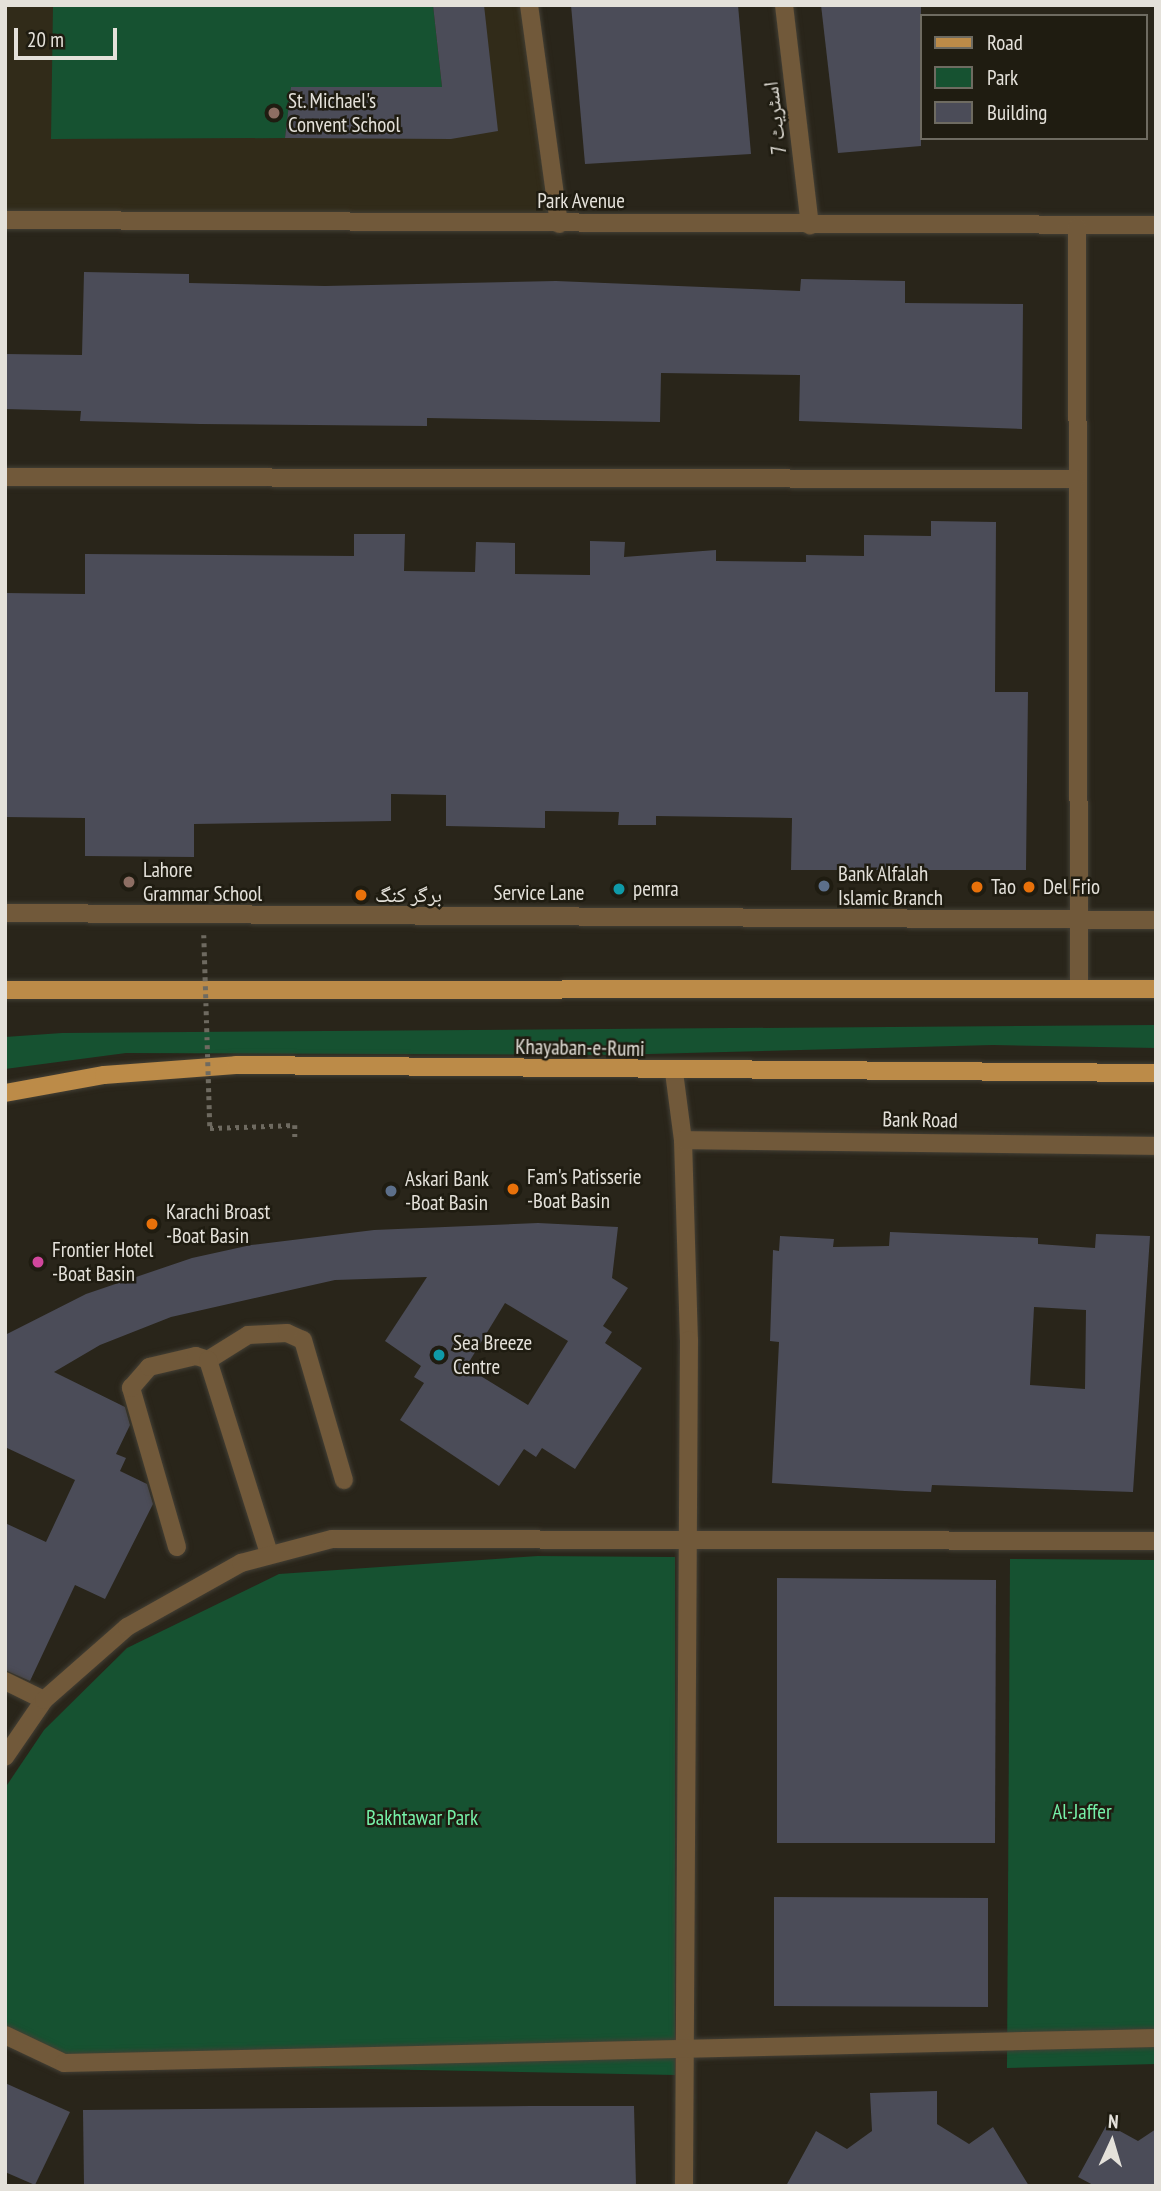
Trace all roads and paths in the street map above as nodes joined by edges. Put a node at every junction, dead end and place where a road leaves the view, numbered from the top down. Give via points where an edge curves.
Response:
1 (529, 5) edge
2 (785, 5) edge
3 (5, 220) edge
4 (559, 224) junction
5 (810, 225) junction
6 (1156, 225) edge
7 (1077, 227) junction
8 (5, 477) edge
9 (1076, 479) junction
10 (5, 913) edge
11 (1079, 919) junction
12 (1156, 920) edge
13 (204, 935) dead end
14 (1079, 989) junction
15 (1156, 989) edge
16 (5, 990) edge
17 (674, 1072) junction
18 (1156, 1073) edge
19 (5, 1093) edge
20 (295, 1138) dead end
21 (683, 1140) junction
22 (1156, 1146) edge
23 (208, 1360) junction
24 (344, 1480) dead end
25 (688, 1538) junction
26 (1156, 1541) edge
27 (177, 1547) dead end
28 (269, 1553) junction
29 (5, 1681) edge
30 (44, 1700) junction
31 (5, 1757) edge
32 (5, 2035) edge
33 (1156, 2038) edge
34 (682, 2046) junction
35 (684, 2186) edge

1 - 4 street
2 - 5 street, اسٹریٹ 7
3 - 4 street, Park Avenue
4 - 5 street, Park Avenue
5 - 7 street, Park Avenue
6 - 7 street, Park Avenue
7 - 9 street
8 - 9 street
9 - 11 street
10 - 11 street, Service Lane
11 - 12 street, Service Lane
11 - 14 street
13 - 20 path, bridge via 209,1128 295,1125
14 - 15 main road
14 - 16 main road
17 - 18 main road, Khayaban-e-Rumi
17 - 19 main road, Khayaban-e-Rumi via 236,1065 104,1075
17 - 21 street
21 - 22 street, Bank Road
21 - 25 street
23 - 24 street via 248,1335 287,1333 303,1340
23 - 27 street via 176,1358 149,1367 131,1388
23 - 28 street
25 - 26 street
25 - 28 street via 332,1539
25 - 34 street
28 - 30 street via 195,1586 127,1628
29 - 30 street
30 - 31 street
32 - 34 street via 64,2063
33 - 34 street
34 - 35 street

